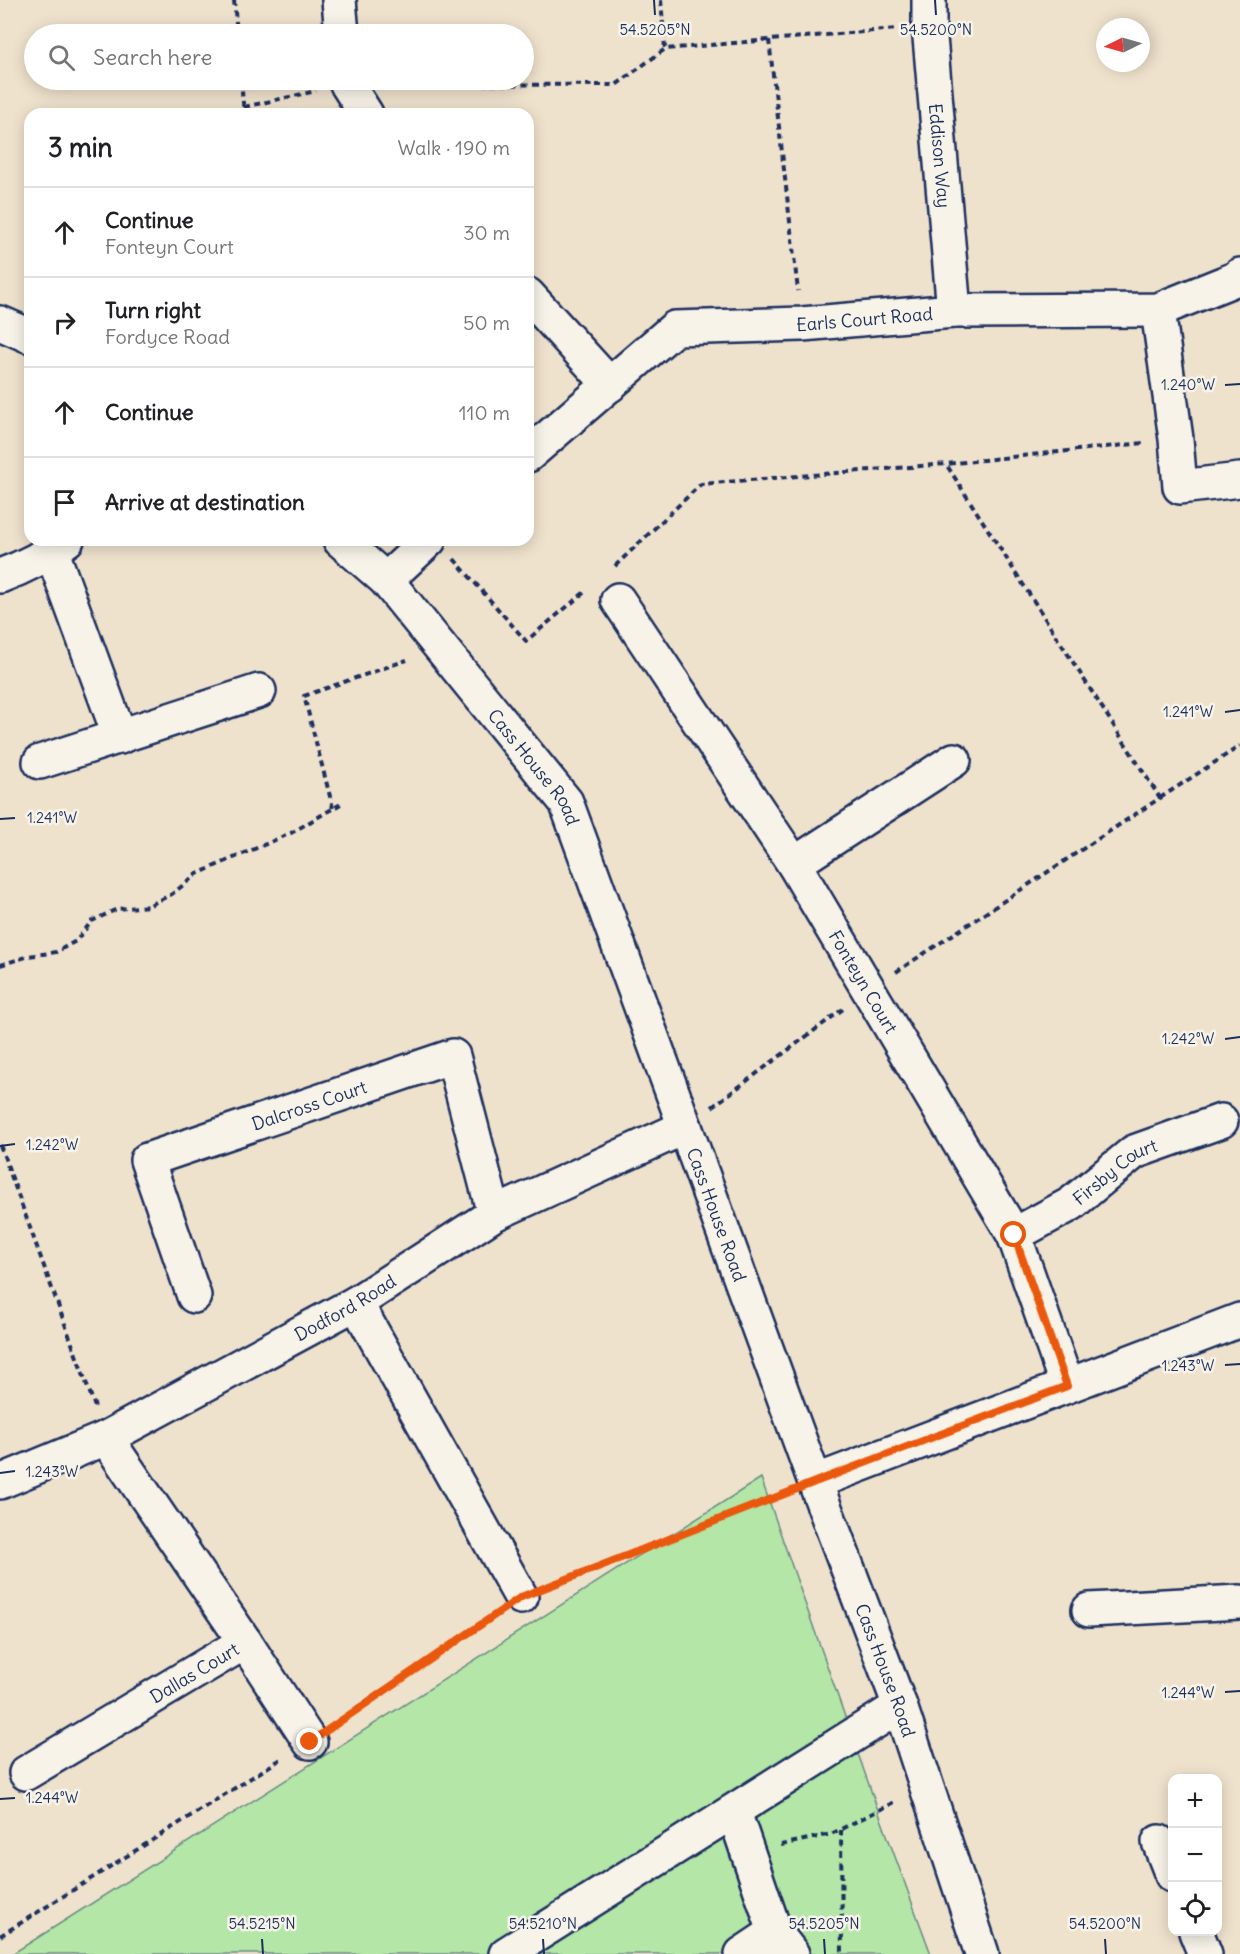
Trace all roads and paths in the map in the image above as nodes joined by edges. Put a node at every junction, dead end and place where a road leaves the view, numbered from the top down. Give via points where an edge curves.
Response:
1 (234, 0) edge
2 (339, 0) edge
3 (661, 0) edge
4 (929, 13) edge
5 (236, 24) edge
6 (341, 24) edge
7 (769, 40) junction
8 (665, 49) junction
9 (534, 84) edge
10 (242, 90) edge
11 (313, 90) edge
12 (352, 90) edge
13 (244, 106) joint
14 (362, 108) edge
15 (1240, 275) edge
16 (534, 303) edge
17 (1158, 310) junction
18 (954, 311) junction
19 (0, 323) edge
20 (802, 324) junction
21 (24, 333) edge
22 (610, 385) junction
23 (1176, 439) junction
24 (534, 450) edge
25 (946, 464) junction
26 (1240, 480) edge
27 (60, 546) edge
28 (347, 546) edge
29 (441, 548) edge
30 (0, 576) edge
31 (386, 580) junction
32 (610, 589) junction
33 (442, 648) junction
34 (259, 691) dead end
35 (120, 737) junction
36 (1240, 746) edge
37 (954, 760) dead end
38 (40, 762) dead end
39 (1160, 798) junction
40 (344, 802) dead end
41 (333, 808) junction
42 (794, 864) junction
43 (0, 964) edge
44 (870, 990) junction
45 (1221, 1121) dead end
46 (685, 1127) junction
47 (0, 1145) edge
48 (494, 1214) junction
49 (1014, 1235) junction
50 (194, 1296) dead end
51 (356, 1303) junction
52 (1240, 1320) edge
53 (1067, 1386) junction
54 (106, 1438) junction
55 (0, 1482) edge
56 (815, 1482) junction
57 (521, 1597) junction
58 (1240, 1602) edge
59 (1089, 1610) dead end
60 (245, 1642) junction
61 (900, 1706) junction
62 (310, 1742) junction
63 (26, 1773) dead end
64 (927, 1786) junction
65 (734, 1812) junction
66 (841, 1830) junction
67 (1159, 1842) dead end
68 (751, 1861) junction
69 (1168, 1863) edge
70 (0, 1936) edge
71 (1198, 1936) edge
72 (783, 1943) edge
73 (506, 1954) edge
74 (742, 1954) edge
75 (842, 1954) edge
76 (982, 1954) edge
77 (1206, 1954) edge

1 - 5 path
2 - 6 street
3 - 8 path
4 - 7 path
4 - 18 street, Eddison Way
7 - 8 path
7 - 20 path
8 - 9 path via 616,85
10 - 13 path
11 - 13 path
12 - 14 street
15 - 17 street, Earls Court Road
16 - 22 street
17 - 18 street, Earls Court Road
17 - 23 street
18 - 20 street, Earls Court Road
19 - 21 street
20 - 22 street, Earls Court Road via 675,328
22 - 24 street, Earls Court Road
23 - 25 path
23 - 26 street via 1180,488
25 - 32 path via 701,484
25 - 39 path
27 - 30 street via 26,567
27 - 35 street
28 - 31 street, Cass House Road
29 - 31 street
29 - 32 path via 526,641
31 - 33 street, Cass House Road
32 - 42 street, Fonteyn Court
33 - 41 path via 304,696
33 - 46 street, Cass House Road via 566,802
34 - 35 street
35 - 38 street
36 - 39 path
37 - 42 street
39 - 44 path
40 - 41 path
41 - 43 path via 291,833 197,874 172,894 148,906 117,909 92,921 76,941 56,952
42 - 44 street, Fonteyn Court
44 - 46 path
44 - 49 street, Fonteyn Court
45 - 49 street, Firsby Court via 1134,1152 1071,1204
46 - 48 street, Dodford Road
46 - 56 street, Cass House Road
47 - 54 path
48 - 50 street, Dalcross Court via 453,1056 147,1160
48 - 51 street, Dodford Road
49 - 53 street, Fonteyn Court
51 - 54 street, Dodford Road
51 - 57 street
52 - 53 street
53 - 56 street
54 - 55 street, Dodford Road
54 - 60 street, Dallas Court
56 - 57 path
56 - 61 street, Cass House Road
57 - 62 path
58 - 59 street
60 - 62 street
60 - 63 street, Dallas Court
61 - 64 street, Cass House Road
61 - 65 street
62 - 70 path
64 - 66 path
64 - 76 street, Cass House Road
65 - 68 street
65 - 73 street
66 - 68 path via 784,1843
66 - 75 path
67 - 69 street
68 - 72 street
71 - 77 street
72 - 74 street

